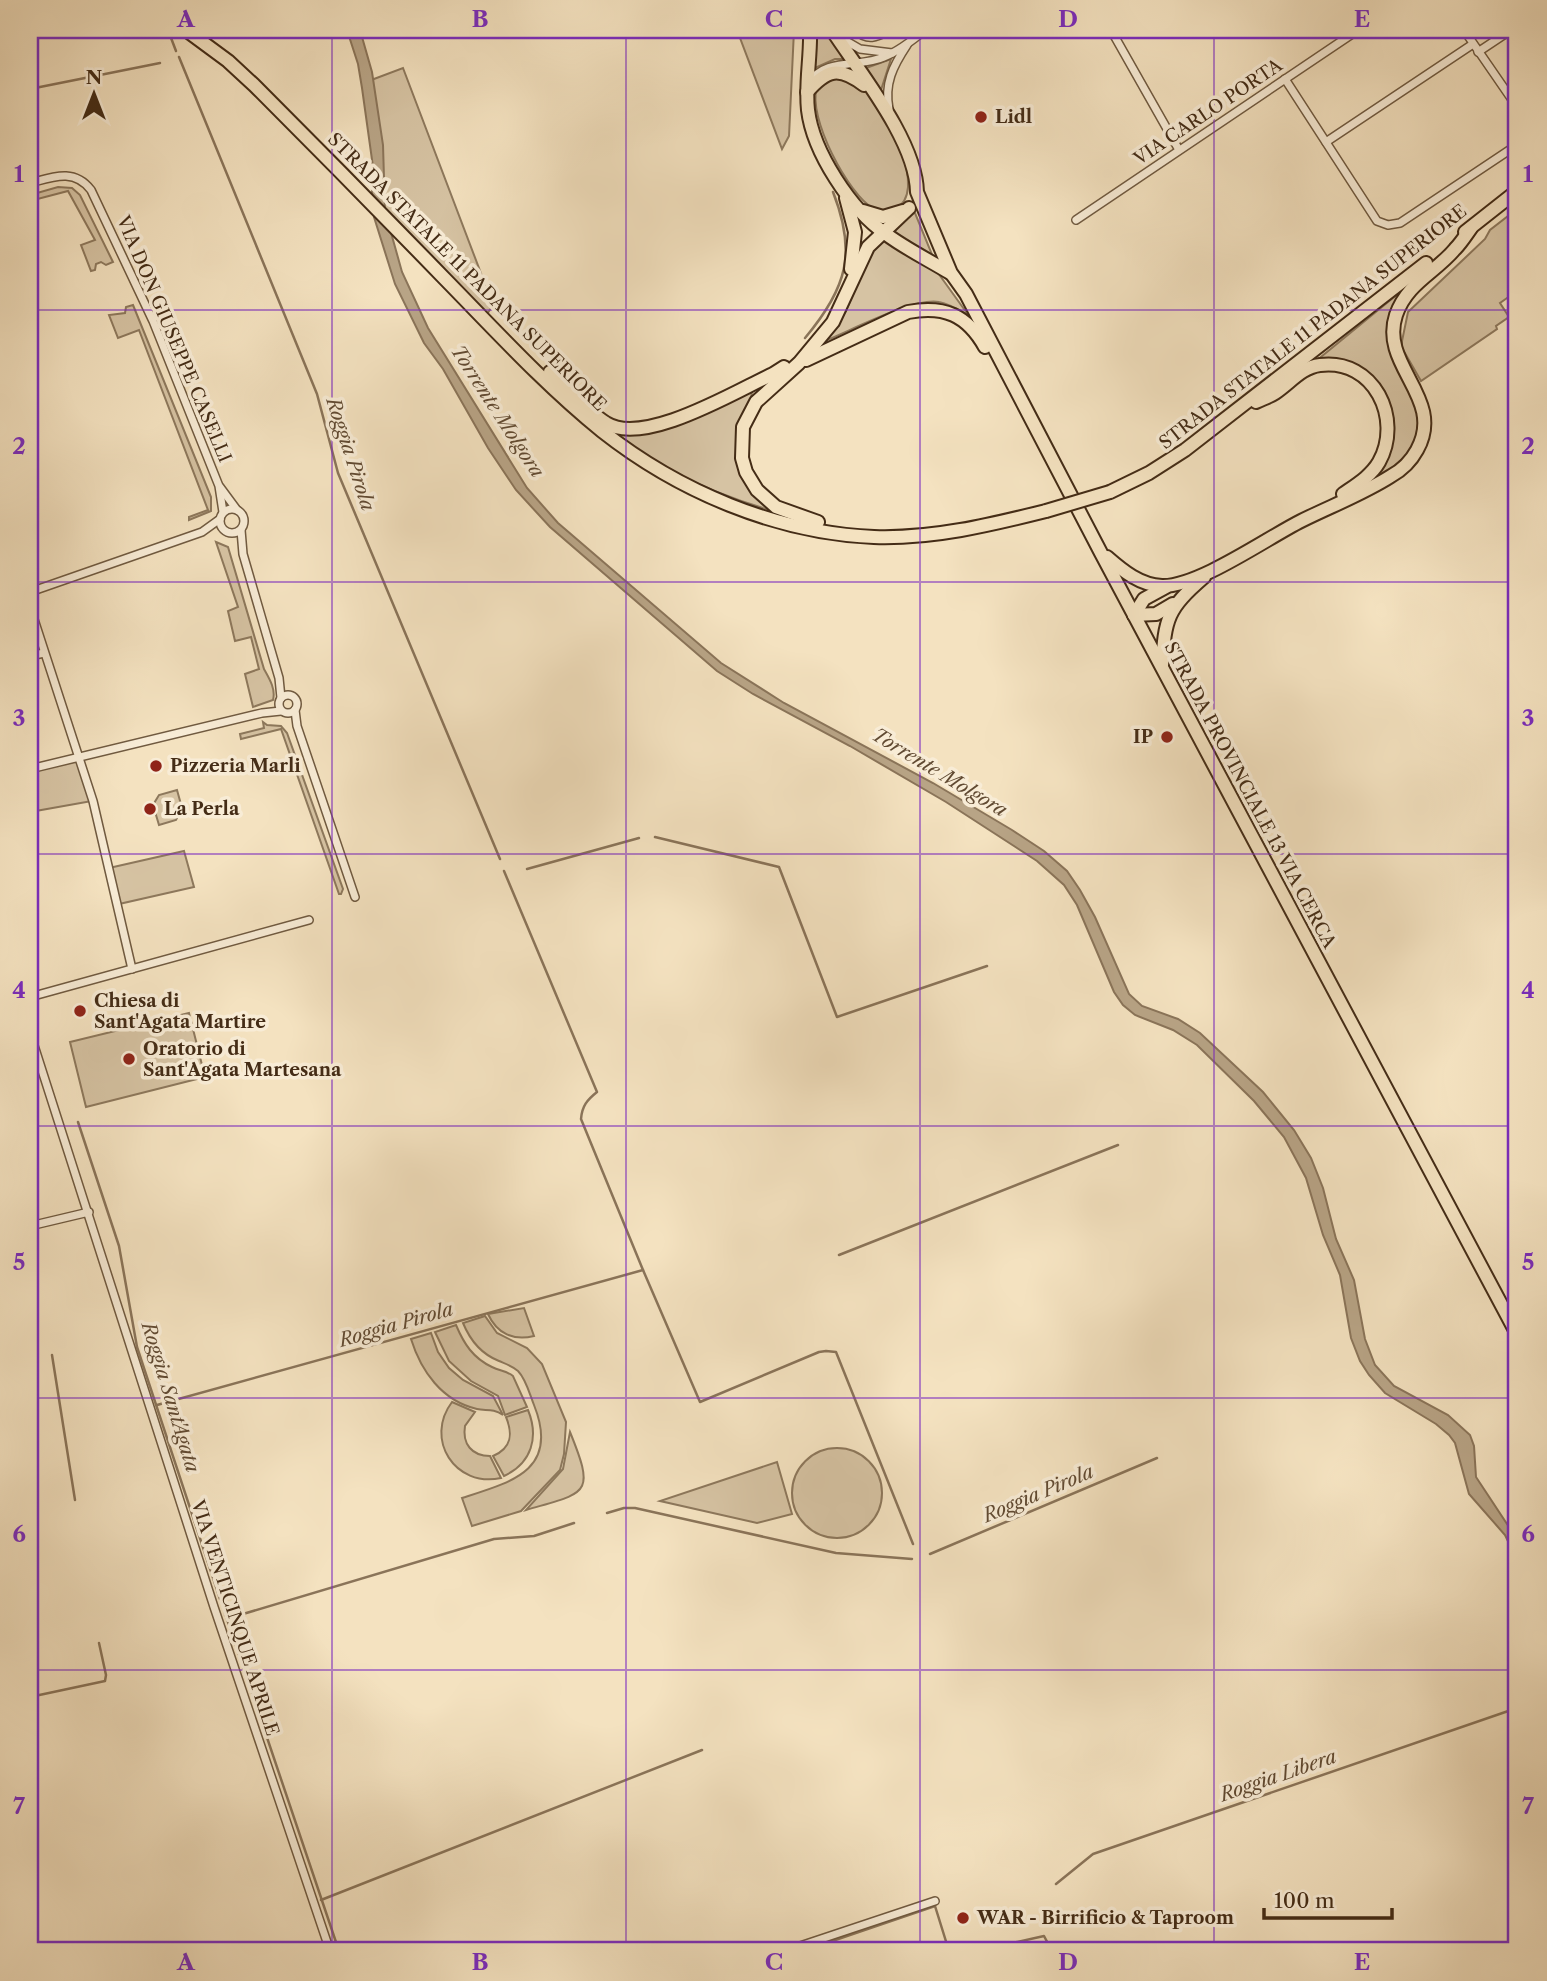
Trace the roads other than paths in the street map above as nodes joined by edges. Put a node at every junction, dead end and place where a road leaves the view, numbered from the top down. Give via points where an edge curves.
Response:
1 (186, 30) edge
2 (810, 30) edge
3 (855, 30) edge
4 (891, 30) edge
5 (1111, 30) edge
6 (1358, 30) edge
7 (1464, 30) edge
8 (1511, 30) edge
9 (832, 31) edge
10 (922, 31) edge
11 (909, 42) junction
12 (1473, 44) junction
13 (1478, 52) junction
14 (893, 53) junction
15 (855, 64) junction
16 (1285, 79) junction
17 (870, 89) junction
18 (807, 92) junction
19 (1516, 102) edge
20 (1517, 117) edge
21 (891, 120) junction
22 (1326, 142) junction
23 (1517, 145) edge
24 (1179, 150) junction
25 (30, 183) edge
26 (842, 188) junction
27 (1517, 191) edge
28 (917, 192) junction
29 (909, 208) junction
30 (858, 209) junction
31 (1076, 220) dead end
32 (1471, 228) junction
33 (884, 233) junction
34 (951, 273) junction
35 (848, 289) junction
36 (814, 346) junction
37 (517, 352) junction
38 (799, 363) junction
39 (1239, 409) junction
40 (1048, 452) junction
41 (219, 486) junction
42 (237, 510) junction
43 (221, 516) junction
44 (1299, 522) junction
45 (241, 530) junction
46 (202, 532) junction
47 (227, 532) junction
48 (869, 537) junction
49 (1101, 553) junction
50 (243, 554) junction
51 (1209, 572) junction
52 (1173, 584) junction
53 (30, 592) edge
54 (1181, 597) junction
55 (30, 607) edge
56 (1134, 615) junction
57 (44, 653) junction
58 (30, 656) edge
59 (1162, 666) junction
60 (279, 678) junction
61 (289, 694) junction
62 (280, 699) junction
63 (288, 711) junction
64 (262, 713) junction
65 (78, 758) junction
66 (30, 769) edge
67 (355, 897) dead end
68 (309, 920) dead end
69 (132, 969) junction
70 (30, 997) edge
71 (30, 1033) edge
72 (89, 1212) junction
73 (30, 1226) edge
74 (1517, 1334) edge
75 (935, 1900) dead end
76 (330, 1951) edge
77 (785, 1951) edge

1 - 37 main road, STRADA STATALE 11 PADANA SUPERIORE via 242,73
2 - 18 main road, STRADA PROVINCIALE 13 VIA CERCA
3 - 4 street via 875,38
5 - 24 street
6 - 16 street, VIA CARLO PORTA
7 - 12 street
8 - 13 street
9 - 14 street via 860,49
9 - 15 main road, STRADA PROVINCIALE 13 VIA CERCA
10 - 11 street
11 - 14 street
11 - 21 street via 888,83
12 - 13 street
12 - 22 street
13 - 19 street
14 - 15 street
15 - 17 main road, STRADA PROVINCIALE 13 VIA CERCA
15 - 18 street via 820,71
16 - 22 street
16 - 24 street, VIA CARLO PORTA
17 - 18 main road via 838,71 822,77
17 - 21 main road, STRADA PROVINCIALE 13 VIA CERCA
18 - 26 main road, STRADA PROVINCIALE 13 VIA CERCA via 815,136
19 - 20 street
21 - 28 main road, STRADA PROVINCIALE 13 VIA CERCA via 910,159
22 - 23 street via 1377,221 1388,225 1400,223
24 - 31 street, VIA CARLO PORTA
25 - 41 street, VIA DON GIUSEPPE CASELLI via 67,175 91,190 153,321
26 - 30 main road, STRADA PROVINCIALE 13 VIA CERCA
26 - 35 main road via 855,232
27 - 32 main road, STRADA STATALE 11 PADANA SUPERIORE
28 - 29 main road
28 - 34 main road, STRADA PROVINCIALE 13 VIA CERCA
29 - 30 main road via 883,217
29 - 33 main road
30 - 33 main road, STRADA PROVINCIALE 13 VIA CERCA
32 - 39 main road, STRADA STATALE 11 PADANA SUPERIORE
32 - 44 main road via 1455,250 1414,284 1395,320 1398,358 1423,408 1424,428 1417,450 1393,475
33 - 34 main road, STRADA PROVINCIALE 13 VIA CERCA
33 - 35 main road via 868,247
34 - 40 main road, STRADA PROVINCIALE 13 VIA CERCA
35 - 36 main road via 833,322
36 - 37 main road via 774,374 670,422 635,429 604,422 548,370
36 - 38 main road
37 - 48 main road, STRADA STATALE 11 PADANA SUPERIORE via 601,429 679,481 766,517
38 - 40 main road via 908,312 934,309 949,313 978,334
38 - 48 main road via 762,396 747,417 741,442 746,472 776,507
39 - 44 main road via 1273,394 1303,370 1321,365 1352,370 1379,392 1389,424 1379,464 1366,478
39 - 48 main road, STRADA STATALE 11 PADANA SUPERIORE, bridge via 1171,460 1110,492 995,524 945,533
40 - 49 main road, STRADA PROVINCIALE 13 VIA CERCA
41 - 42 street, VIA DON GIUSEPPE CASELLI
41 - 43 street, VIA DON GIUSEPPE CASELLI
42 - 43 street
42 - 45 street via 244,519
43 - 46 street
43 - 47 street via 220,525
44 - 51 main road
45 - 47 street
45 - 50 street
46 - 47 street
46 - 53 street
47 - 50 street
49 - 52 main road via 1140,580
49 - 56 main road, STRADA PROVINCIALE 13 VIA CERCA
50 - 60 street
51 - 52 main road
51 - 54 main road
52 - 56 main road via 1144,599
54 - 56 main road via 1160,613
54 - 59 main road via 1165,624
55 - 57 street
56 - 59 main road, STRADA PROVINCIALE 13 VIA CERCA
57 - 58 street
57 - 65 street
59 - 74 main road, STRADA PROVINCIALE 13 VIA CERCA
60 - 61 street
60 - 62 street
61 - 62 street
61 - 63 street via 297,701
62 - 63 street
62 - 64 street
63 - 64 street
63 - 67 street
64 - 65 street
65 - 66 street
65 - 69 street via 93,801
68 - 69 street
69 - 70 street
71 - 72 street, VIA VENTICINQUE APRILE
72 - 73 street
72 - 76 street, VIA VENTICINQUE APRILE via 222,1632
75 - 77 street

